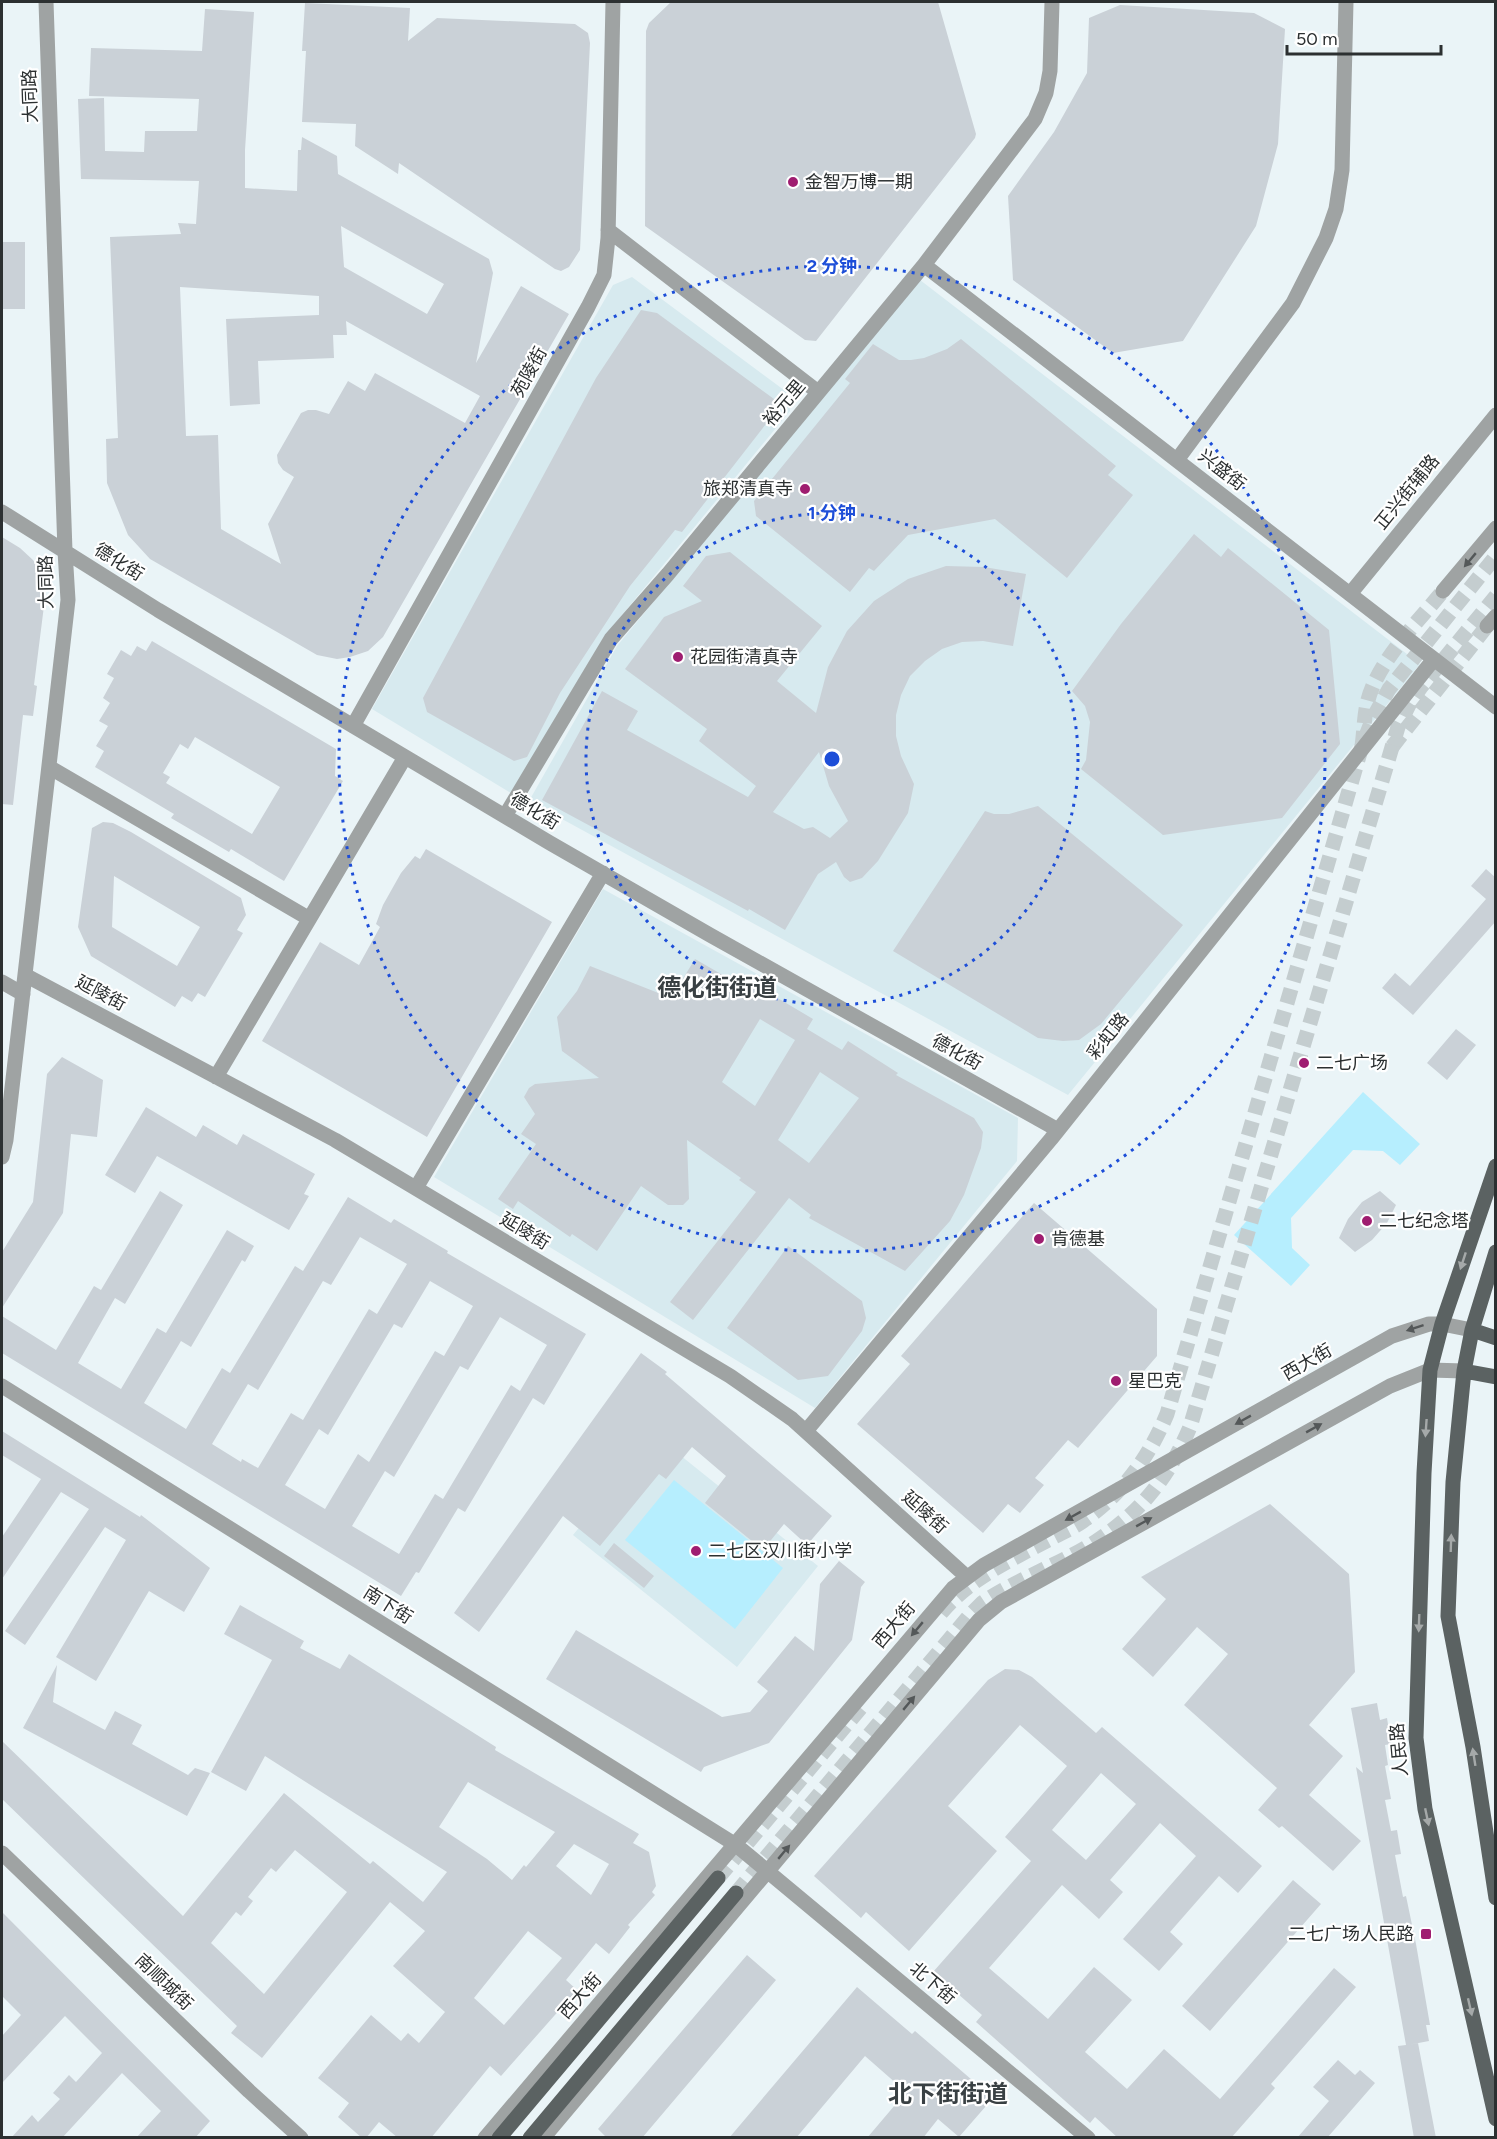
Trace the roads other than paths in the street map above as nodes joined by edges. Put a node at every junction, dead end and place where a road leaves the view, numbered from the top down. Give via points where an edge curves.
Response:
1 (46, 2) edge
2 (613, 2) edge
3 (1052, 2) edge
4 (1346, 2) edge
5 (608, 230) junction
6 (924, 266) junction
7 (818, 393) junction
8 (1496, 415) edge
9 (1177, 460) junction
10 (2, 512) edge
11 (1496, 528) edge
12 (65, 551) junction
13 (1443, 591) tunnel mouth
14 (1350, 594) junction
15 (1434, 659) junction
16 (1496, 707) edge
17 (353, 726) junction
18 (405, 757) junction
19 (49, 767) junction
20 (505, 816) junction
21 (603, 873) junction
22 (308, 918) junction
23 (25, 975) junction
24 (2, 982) edge
25 (23, 994) junction
26 (216, 1077) junction
27 (1058, 1130) junction
28 (2, 1157) edge
29 (1496, 1166) edge
30 (416, 1188) junction
31 (1496, 1252) edge
32 (1442, 1324) junction
33 (1472, 1330) junction
34 (1496, 1338) edge
35 (1430, 1370) junction
36 (1464, 1371) junction
37 (1496, 1377) edge
38 (2, 1386) edge
39 (806, 1431) junction
40 (968, 1577) junction
41 (735, 1845) junction
42 (2, 1853) edge
43 (752, 1859) joint
44 (767, 1872) junction
45 (718, 1878) tunnel mouth
46 (736, 1893) tunnel mouth
47 (1496, 1898) edge
48 (1496, 2119) edge
49 (301, 2138) edge
50 (485, 2138) edge
51 (499, 2138) edge
52 (530, 2138) edge
53 (543, 2138) edge
54 (1088, 2138) edge

1 - 12 street, 大同路
2 - 5 street, 苑陵街
3 - 6 street, 裕元里 via 1050,71 1035,119
4 - 9 street via 1342,170 1336,209 1326,238 1293,303
5 - 7 street
5 - 17 street, 苑陵街 via 604,275 592,299
6 - 7 street, 裕元里
6 - 9 street, 兴盛街
7 - 20 street, 裕元里 via 611,639
8 - 14 street, 正兴街辅路
9 - 14 street, 兴盛街
10 - 12 street, 德化街
11 -> 13 street
12 - 17 street, 德化街
12 - 19 street, 大同路 via 68,600
14 - 15 street, 兴盛街
15 - 16 street, 兴盛街
15 - 27 street, 彩虹路
17 - 18 street, 德化街
18 - 20 street, 德化街
18 - 22 street
19 - 22 street
19 - 23 street, 大同路
20 - 21 street, 德化街
21 - 27 street, 德化街
21 - 30 street
22 - 26 street
23 - 25 street, 大同路
23 - 26 street, 延陵街
24 - 25 street
25 - 28 street, 大同路
26 - 30 street, 延陵街
27 - 39 street, 彩虹路
29 -> 32 main road, 人民路
30 - 39 street, 延陵街 via 730,1376
31 - 33 main road
32 - 33 street, 西大街
32 - 35 main road, 人民路
32 -> 40 street, 西大街 via 1429,1324 1392,1336
33 - 34 main road
33 - 36 main road
35 - 36 street
44 -> 35 street via 979,1620 1001,1602 1390,1386
35 -> 48 main road, 人民路 via 1416,1738 1425,1809
36 - 37 main road
47 -> 36 main road via 1448,1616 1453,1482
38 - 41 street, 南下街
39 - 40 street, 延陵街
40 -> 41 street, 西大街 via 942,1598
41 - 43 street, 南下街
41 - 50 street, 西大街
42 - 49 street, 南顺城街
43 - 44 street, 北下街
44 - 53 street
44 - 54 street, 北下街
45 - 51 main road, 西大街
46 - 52 main road

